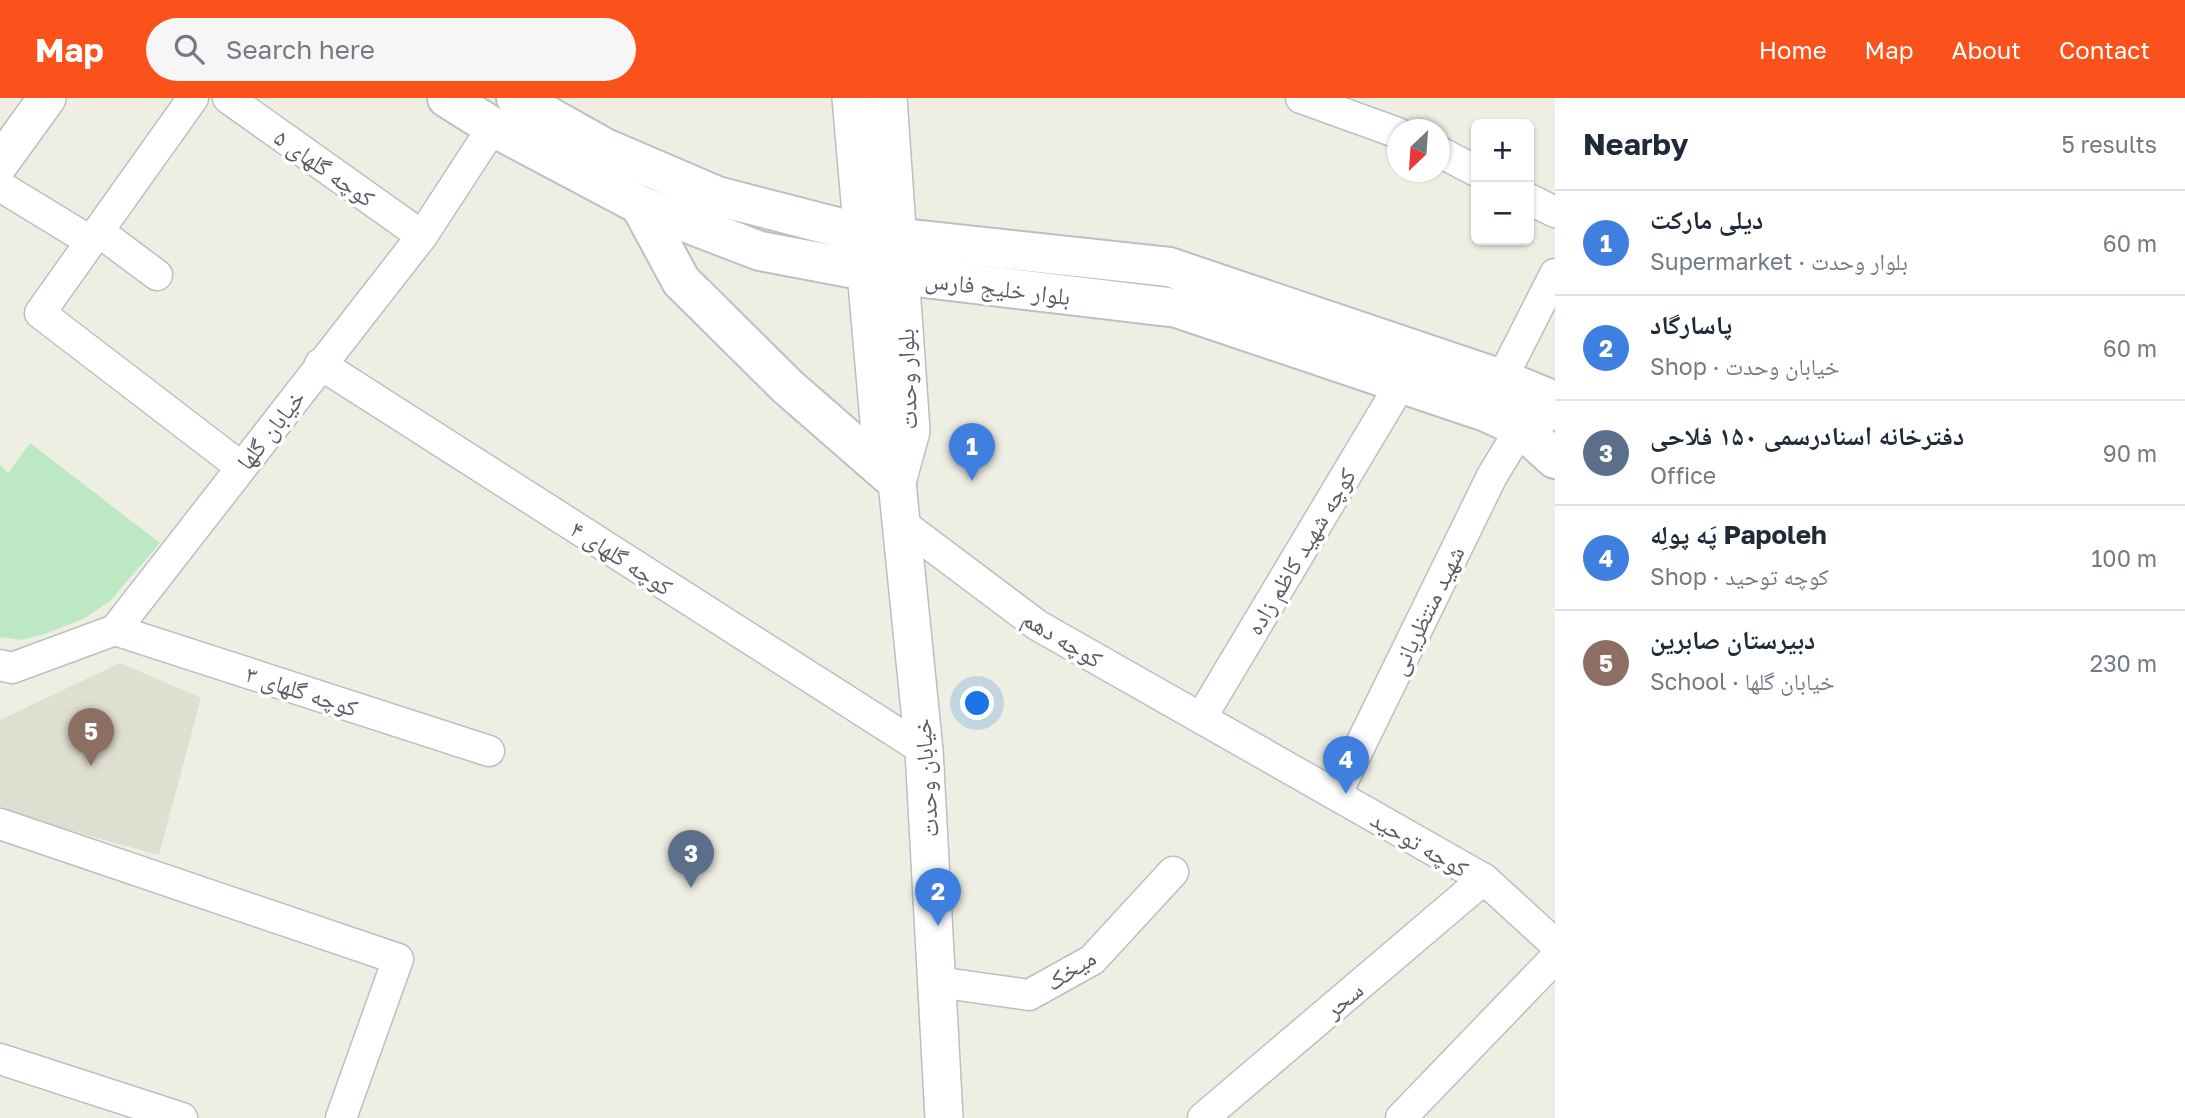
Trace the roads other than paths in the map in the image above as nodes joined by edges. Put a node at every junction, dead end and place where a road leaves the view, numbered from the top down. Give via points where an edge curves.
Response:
1 (47, 98) edge
2 (193, 98) edge
3 (229, 98) edge
4 (447, 98) edge
5 (851, 98) edge
6 (888, 98) edge
7 (1301, 98) edge
8 (504, 113) edge
9 (1387, 129) edge
10 (1450, 157) edge
11 (0, 163) edge
12 (1471, 168) edge
13 (0, 186) edge
14 (1534, 201) edge
15 (640, 205) junction
16 (1555, 212) edge
17 (94, 236) junction
18 (422, 236) junction
19 (882, 254) junction
20 (1555, 274) edge
21 (157, 275) dead end
22 (320, 364) junction
23 (1400, 385) junction
24 (1493, 396) junction
25 (1555, 401) edge
26 (1538, 420) edge
27 (1555, 459) edge
28 (241, 467) junction
29 (897, 482) junction
30 (900, 522) junction
31 (115, 630) junction
32 (0, 665) edge
33 (1200, 718) junction
34 (1237, 739) joint
35 (924, 750) junction
36 (489, 751) dead end
37 (1336, 795) junction
38 (0, 824) edge
39 (1173, 872) dead end
40 (1484, 879) junction
41 (1555, 944) edge
42 (1555, 958) edge
43 (937, 982) junction
44 (0, 1059) edge
45 (182, 1118) edge
46 (341, 1118) edge
47 (944, 1118) edge
48 (1203, 1118) edge
49 (1401, 1118) edge

1 - 11 street
2 - 17 street
3 - 18 street, کوچه گلهای ۵
4 - 8 main road, بلوار خلیج فارس
5 - 19 street, بلوار وحدت
6 - 19 street, بلوار وحدت
7 - 9 street
8 - 15 main road, بلوار خلیج فارس
8 - 18 street, خیابان گلها
8 - 19 main road, بلوار خلیج فارس
10 - 12 street
13 - 17 street
14 - 16 street
15 - 19 main road, بلوار خلیج فارس via 760,251
15 - 29 main road via 681,281 788,387
17 - 21 street
17 - 28 street via 40,313
18 - 22 street, خیابان گلها
19 - 23 main road, بلوار خلیج فارس via 1177,308
19 - 24 main road, بلوار خلیج فارس via 1169,267
19 - 29 street, بلوار وحدت via 879,421
20 - 24 street
22 - 28 street, خیابان گلها
22 - 35 street, کوچه گلهای ۴
23 - 24 main road, بلوار خلیج فارس
23 - 33 street, کوچه شهید کاظم زاده
24 - 25 main road, بلوار خلیج فارس
24 - 26 main road, بلوار خلیج فارس
26 - 27 main road, بلوار خلیج فارس
26 - 37 street, شهید منتظریانی via 1492,476
28 - 31 street, خیابان گلها
29 - 30 street, خیابان وحدت
30 - 33 street, کوچه دهم via 1037,625
30 - 35 street, خیابان وحدت
31 - 32 street via 12,668
31 - 36 street, کوچه گلهای ۳
33 - 34 street, کوچه دهم
34 - 37 street, کوچه توحید
35 - 43 street, خیابان وحدت
37 - 40 street, کوچه توحید
38 - 46 street via 398,959
39 - 43 street, میخک via 1092,960 1029,995
40 - 41 street, کوچه توحید
40 - 48 street, سحر
42 - 49 street
43 - 47 street, خیابان وحدت
44 - 45 street

